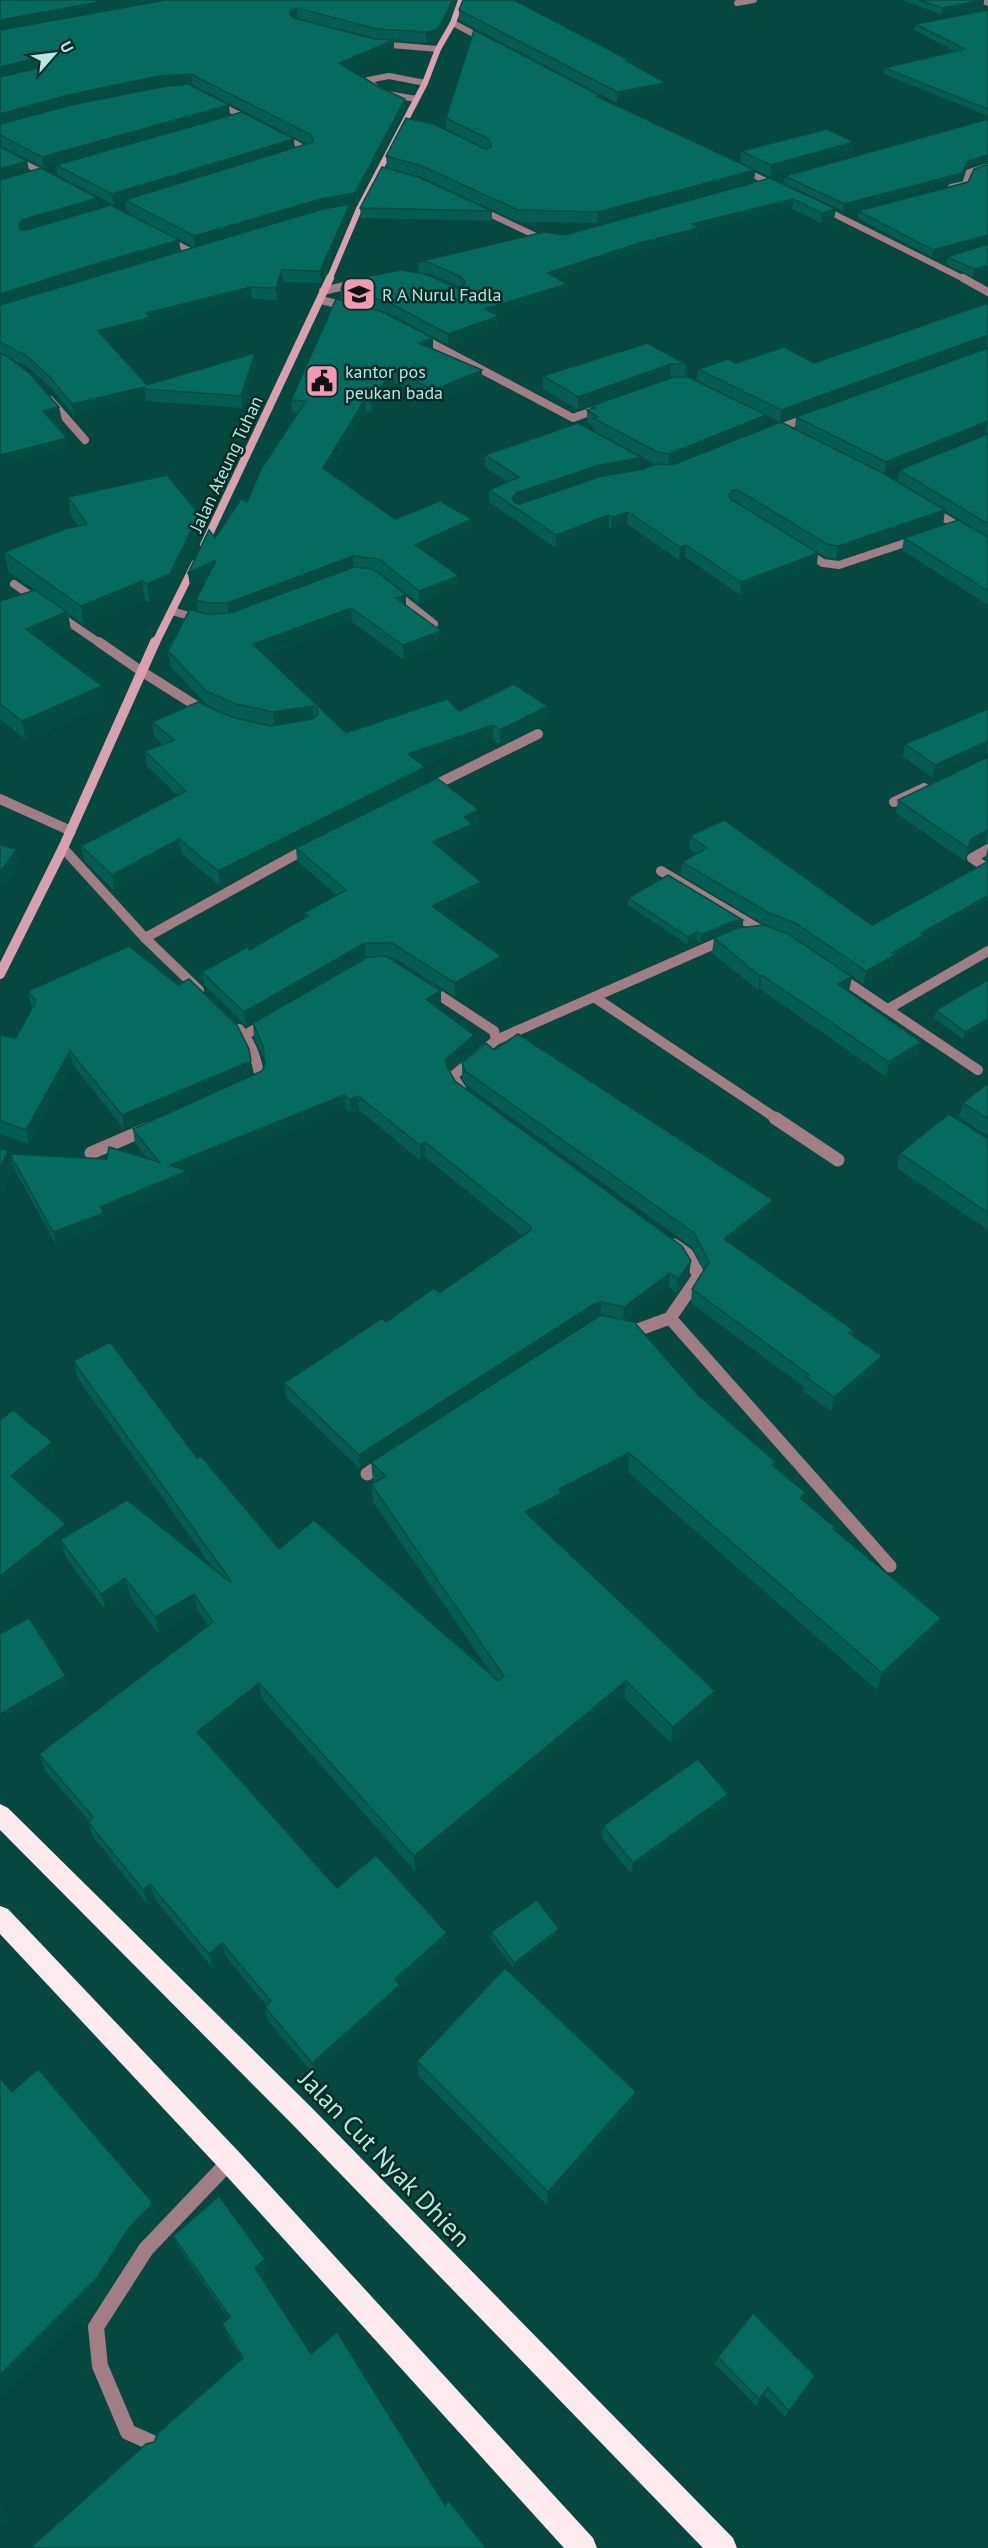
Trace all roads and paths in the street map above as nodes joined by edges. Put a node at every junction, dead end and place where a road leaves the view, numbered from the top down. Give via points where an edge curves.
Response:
1 (461, 0) edge
2 (754, 0) edge
3 (980, 0) edge
4 (737, 3) dead end
5 (988, 3) edge
6 (453, 23) junction
7 (376, 44) edge
8 (495, 45) edge
9 (438, 49) junction
10 (425, 83) junction
11 (208, 98) edge
12 (416, 99) junction
13 (244, 117) junction
14 (233, 120) edge
15 (255, 122) edge
16 (276, 133) edge
17 (0, 151) edge
18 (291, 158) edge
19 (988, 166) edge
20 (738, 168) edge
21 (55, 170) edge
22 (378, 170) junction
23 (44, 173) junction
24 (389, 173) edge
25 (33, 177) edge
26 (54, 179) edge
27 (780, 179) edge
28 (768, 183) junction
29 (758, 185) edge
30 (779, 188) edge
31 (947, 189) edge
32 (811, 202) edge
33 (474, 207) edge
34 (853, 214) edge
35 (842, 217) junction
36 (154, 232) edge
37 (554, 239) edge
38 (203, 249) edge
39 (192, 252) junction
40 (181, 256) edge
41 (945, 259) edge
42 (934, 262) junction
43 (369, 281) edge
44 (323, 291) junction
45 (988, 292) edge
46 (321, 300) junction
47 (359, 309) edge
48 (412, 332) edge
49 (41, 390) edge
50 (617, 402) edge
51 (822, 412) edge
52 (573, 418) junction
53 (768, 424) edge
54 (578, 429) edge
55 (777, 429) junction
56 (766, 433) edge
57 (788, 434) edge
58 (85, 440) dead end
59 (920, 503) edge
60 (956, 525) junction
61 (945, 529) edge
62 (988, 532) edge
63 (925, 536) edge
64 (976, 537) junction
65 (793, 544) edge
66 (988, 544) edge
67 (14, 584) edge
68 (384, 584) edge
69 (172, 611) junction
70 (208, 622) edge
71 (434, 624) edge
72 (141, 671) junction
73 (215, 716) edge
74 (538, 734) dead end
75 (936, 783) edge
76 (423, 791) edge
77 (0, 799) edge
78 (894, 802) dead end
79 (71, 831) junction
80 (319, 843) edge
81 (63, 848) junction
82 (988, 849) edge
83 (988, 869) edge
84 (662, 871) dead end
85 (145, 938) junction
86 (988, 951) edge
87 (828, 969) edge
88 (0, 974) edge
89 (417, 981) edge
90 (203, 994) edge
91 (594, 997) junction
92 (888, 1009) junction
93 (275, 1017) edge
94 (228, 1019) edge
95 (245, 1035) junction
96 (496, 1040) junction
97 (978, 1070) dead end
98 (242, 1089) edge
99 (469, 1097) edge
100 (156, 1125) edge
101 (91, 1153) dead end
102 (838, 1160) dead end
103 (668, 1240) edge
104 (670, 1318) junction
105 (609, 1328) edge
106 (397, 1455) edge
107 (367, 1474) dead end
108 (890, 1566) dead end
109 (0, 1815) edge
110 (0, 1917) edge
111 (230, 2162) junction
112 (155, 2444) edge
113 (583, 2548) edge
114 (723, 2548) edge

1 - 6 street, Jalan Ateung Tuhan
2 - 4 street
3 - 5 street
6 - 8 street
6 - 9 street, Jalan Ateung Tuhan
7 - 9 street
9 - 10 street, Jalan Ateung Tuhan
10 - 12 street, Jalan Ateung Tuhan
10 - 12 street via 380,75 369,80 382,93
11 - 13 street
12 - 22 street, Jalan Ateung Tuhan via 407,124
13 - 14 street
13 - 15 street
16 - 18 street via 309,151
17 - 23 street
19 - 31 street via 969,172 965,184
20 - 28 street
21 - 23 street
22 - 24 street
22 - 44 street, Jalan Ateung Tuhan via 355,209
23 - 25 street
23 - 26 street
27 - 28 street
28 - 29 street
28 - 30 street
32 - 35 street
33 - 37 street via 536,236
34 - 35 street
35 - 42 street
36 - 39 street
38 - 39 street
39 - 40 street
41 - 42 street
42 - 45 street
43 - 44 street
44 - 46 street, Jalan Ateung Tuhan
46 - 47 street
46 - 69 street, Jalan Ateung Tuhan
48 - 52 street
49 - 58 street
50 - 52 street
51 - 55 street
52 - 54 street
53 - 55 street
55 - 56 street
55 - 57 street
59 - 60 street
60 - 61 street
60 - 64 street
62 - 64 street
63 - 65 street via 839,565 822,562
64 - 66 street
67 - 72 street
68 - 71 street
69 - 70 street
69 - 72 street, Jalan Ateung Tuhan
72 - 73 street
72 - 79 street, Jalan Ateung Tuhan
74 - 76 street
75 - 78 street
77 - 79 street
79 - 81 street, Jalan Ateung Tuhan
80 - 85 street
81 - 85 street
81 - 88 street, Jalan Ateung Tuhan
82 - 83 street via 972,858
84 - 91 street via 768,934 738,935
85 - 90 street
86 - 92 street
87 - 92 street
89 - 96 street via 494,1031
91 - 96 street
91 - 102 street
92 - 97 street
93 - 95 street
94 - 95 street
95 - 98 street via 258,1061 260,1079
96 - 99 street via 453,1076
100 - 101 street
103 - 104 street via 687,1254 699,1276
104 - 105 street via 632,1332
104 - 108 street
106 - 107 street
109 - 114 highway, Jalan Cut Nyak Dhien via 303,2117
110 - 111 highway
111 - 112 street via 146,2249 96,2327 100,2366 128,2432
111 - 113 highway

